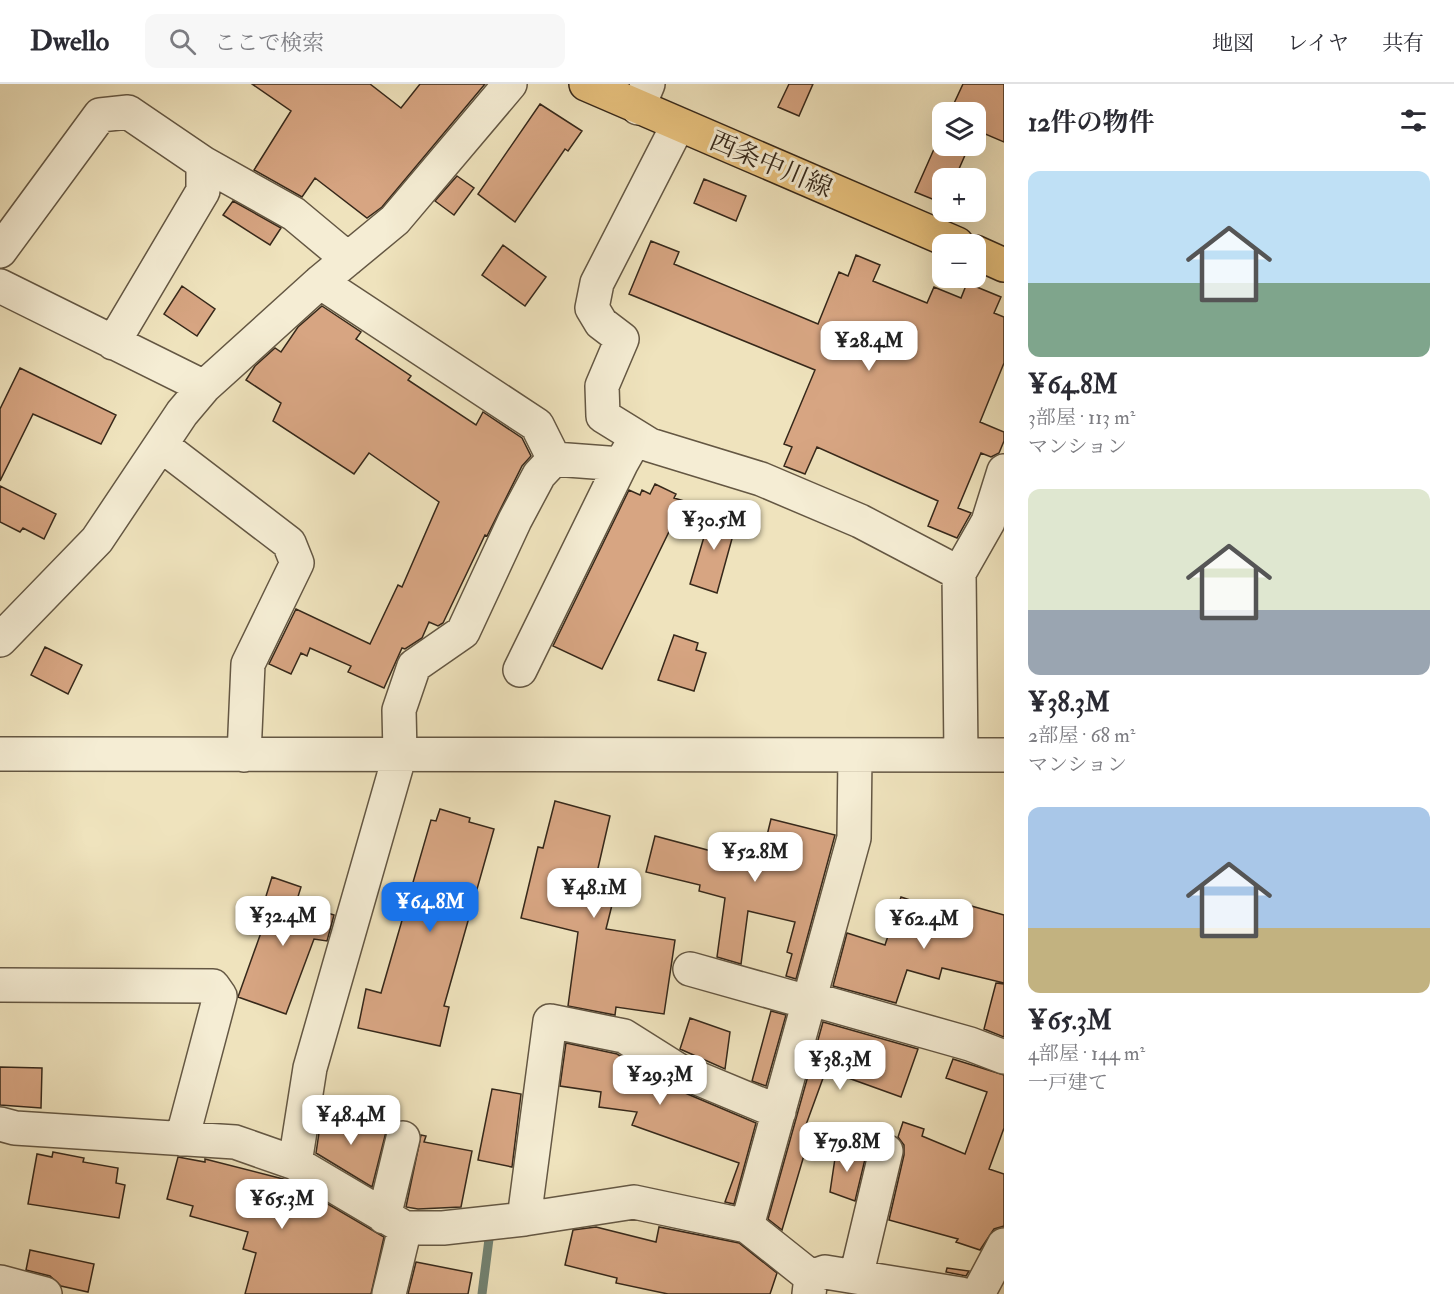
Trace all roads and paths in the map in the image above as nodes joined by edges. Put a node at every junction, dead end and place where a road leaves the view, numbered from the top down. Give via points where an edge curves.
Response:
1 (510, 84) edge
2 (586, 84) edge
3 (643, 96) edge
4 (678, 125) junction
5 (203, 163) junction
6 (934, 234) edge
7 (0, 251) edge
8 (986, 257) edge
9 (348, 259) junction
10 (1004, 265) edge
11 (320, 282) junction
12 (0, 286) edge
13 (113, 343) junction
14 (204, 387) junction
15 (636, 436) junction
16 (161, 445) junction
17 (554, 459) junction
18 (621, 464) junction
19 (1004, 471) edge
20 (959, 573) junction
21 (0, 640) edge
22 (520, 670) dead end
23 (0, 754) edge
24 (244, 754) junction
25 (400, 754) junction
26 (855, 755) junction
27 (961, 755) junction
28 (1004, 755) edge
29 (690, 969) dead end
30 (0, 986) edge
31 (811, 1001) junction
32 (1004, 1057) edge
33 (779, 1112) junction
34 (0, 1124) edge
35 (403, 1138) dead end
36 (182, 1139) junction
37 (886, 1151) dead end
38 (295, 1164) junction
39 (524, 1219) junction
40 (394, 1223) junction
41 (747, 1227) junction
42 (1004, 1245) edge
43 (856, 1277) junction
44 (0, 1282) edge
45 (810, 1285) edge
46 (45, 1294) edge
47 (389, 1294) edge
48 (961, 1294) edge
49 (978, 1294) edge

1 - 9 street via 395,220
2 - 3 main road, 西条中川線
3 - 4 main road, 西条中川線
4 - 6 main road, 西条中川線
4 - 15 street via 597,283 592,308 601,322 622,339 602,386 603,416
5 - 7 street via 128,112 100,115
5 - 9 street via 294,214
5 - 13 street via 203,191
8 - 10 main road
9 - 11 street
11 - 14 street
11 - 17 street via 537,425
12 - 13 street
13 - 14 street
14 - 16 street
15 - 18 street
15 - 20 street via 650,445 761,479 846,515
16 - 21 street via 97,540
16 - 24 street via 290,543 297,563 248,664
17 - 18 street
17 - 25 street via 539,475 515,520 463,633 414,666 399,710
18 - 22 street
19 - 20 street via 988,522
20 - 27 street
23 - 24 street
24 - 25 street
25 - 26 street
25 - 38 street via 310,1068
26 - 27 street
26 - 31 street via 854,838
27 - 28 street
29 - 31 street
30 - 36 street via 213,986 220,996
31 - 32 street via 970,1044
31 - 33 street
33 - 39 street via 678,1070 624,1036 550,1021
33 - 41 street
34 - 36 street
35 - 40 street
36 - 38 street via 235,1142
37 - 43 street
38 - 40 street
39 - 40 street via 443,1228
39 - 41 street via 634,1202
40 - 47 street
41 - 45 street
42 - 49 street
43 - 45 street via 825,1272
43 - 48 street
44 - 46 street

